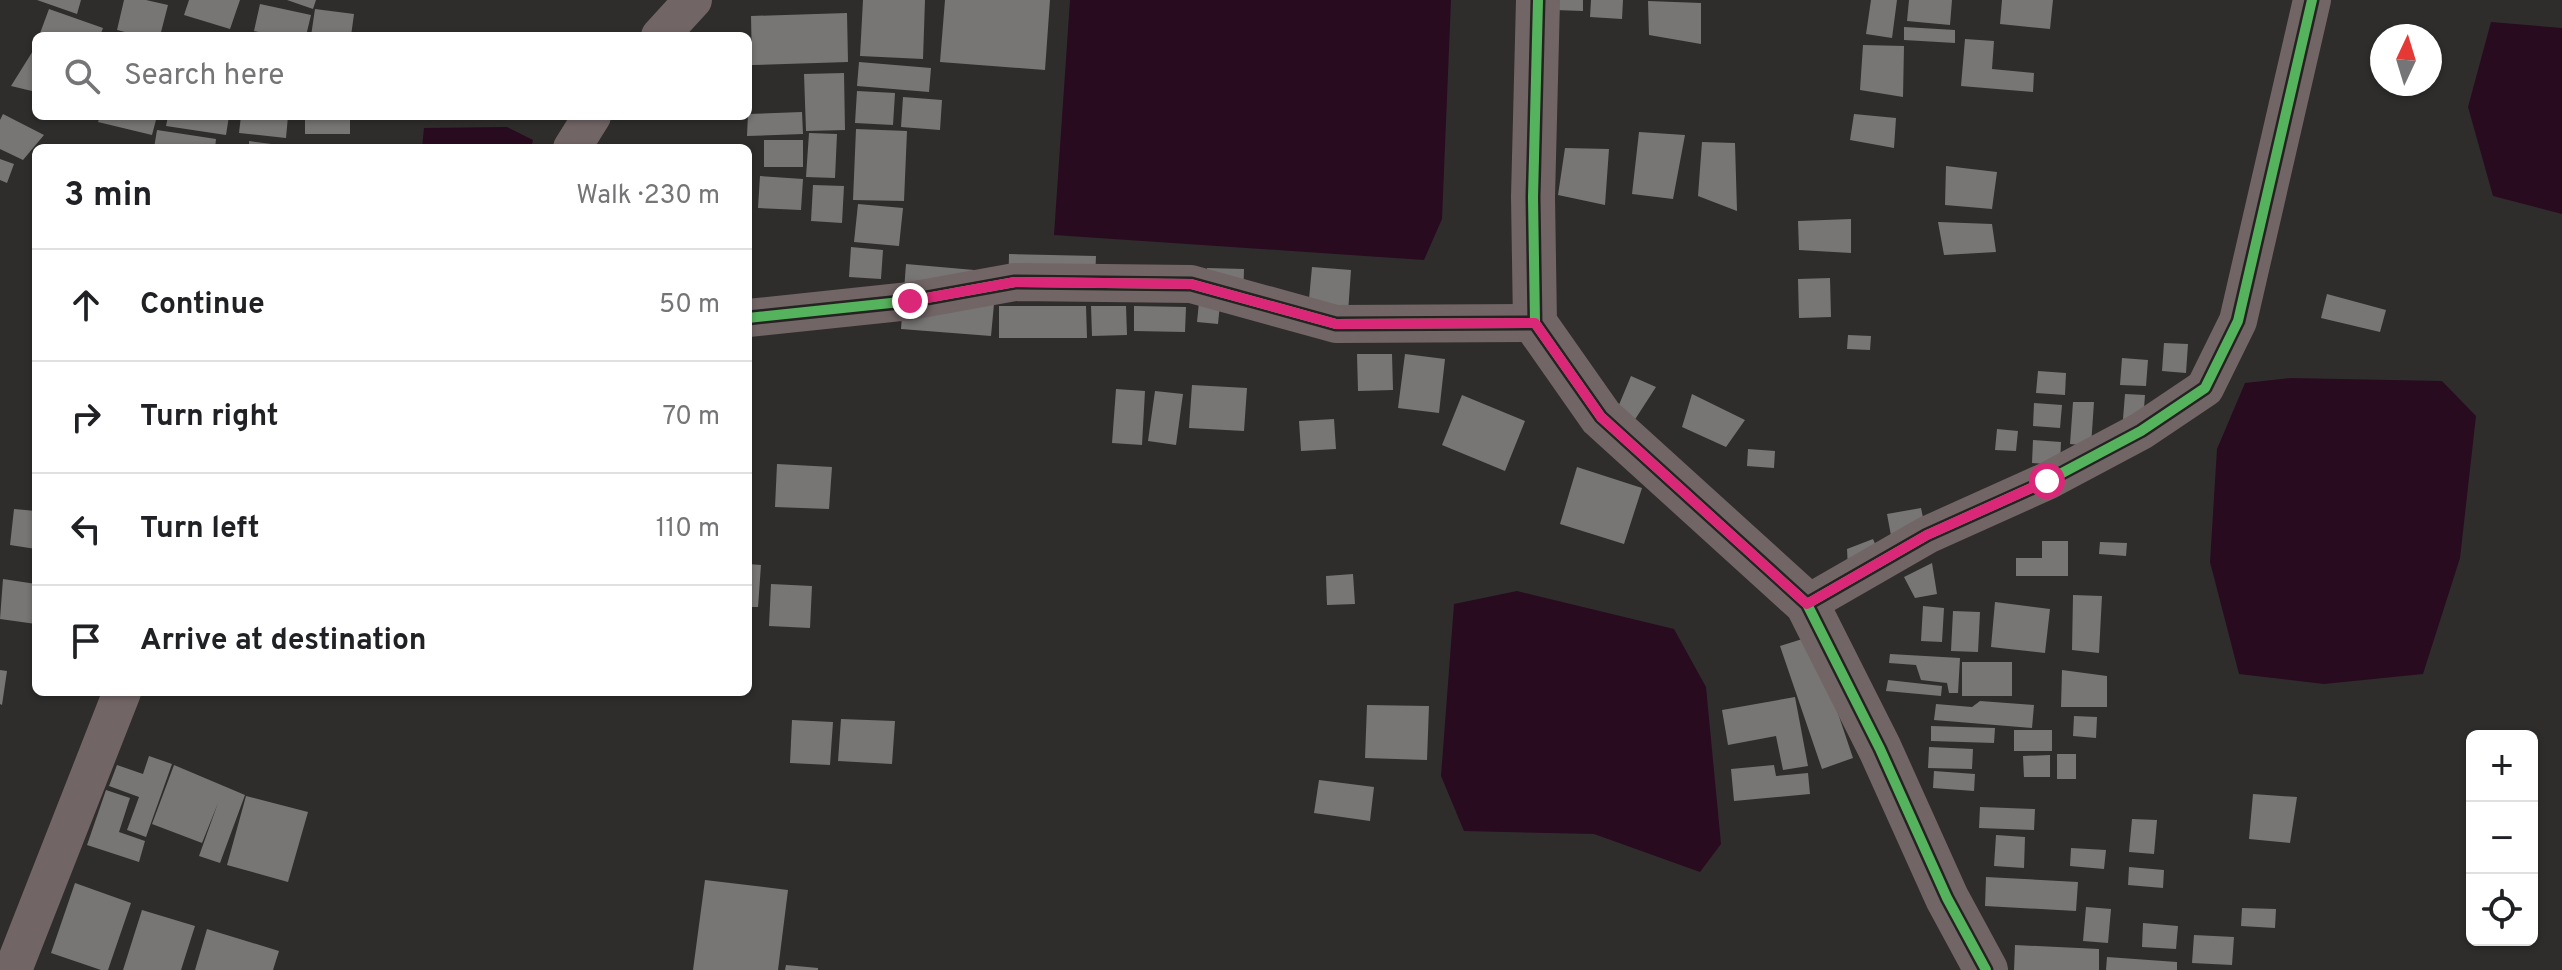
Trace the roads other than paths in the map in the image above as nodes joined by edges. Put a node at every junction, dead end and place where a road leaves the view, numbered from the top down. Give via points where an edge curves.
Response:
1 (693, 0) edge
2 (1538, 0) edge
3 (2312, 0) edge
4 (664, 32) edge
5 (590, 120) edge
6 (574, 144) edge
7 (752, 318) edge
8 (1535, 323) junction
9 (1807, 604) junction
10 (120, 696) edge
11 (13, 970) edge
12 (1986, 970) edge

1 - 4 street
2 - 8 street
3 - 9 street via 2238,321 2205,388 2141,431 1927,535
5 - 6 street
7 - 8 street via 910,301 1015,282 1191,284 1336,324
8 - 9 street via 1601,417
9 - 12 street
10 - 11 street

